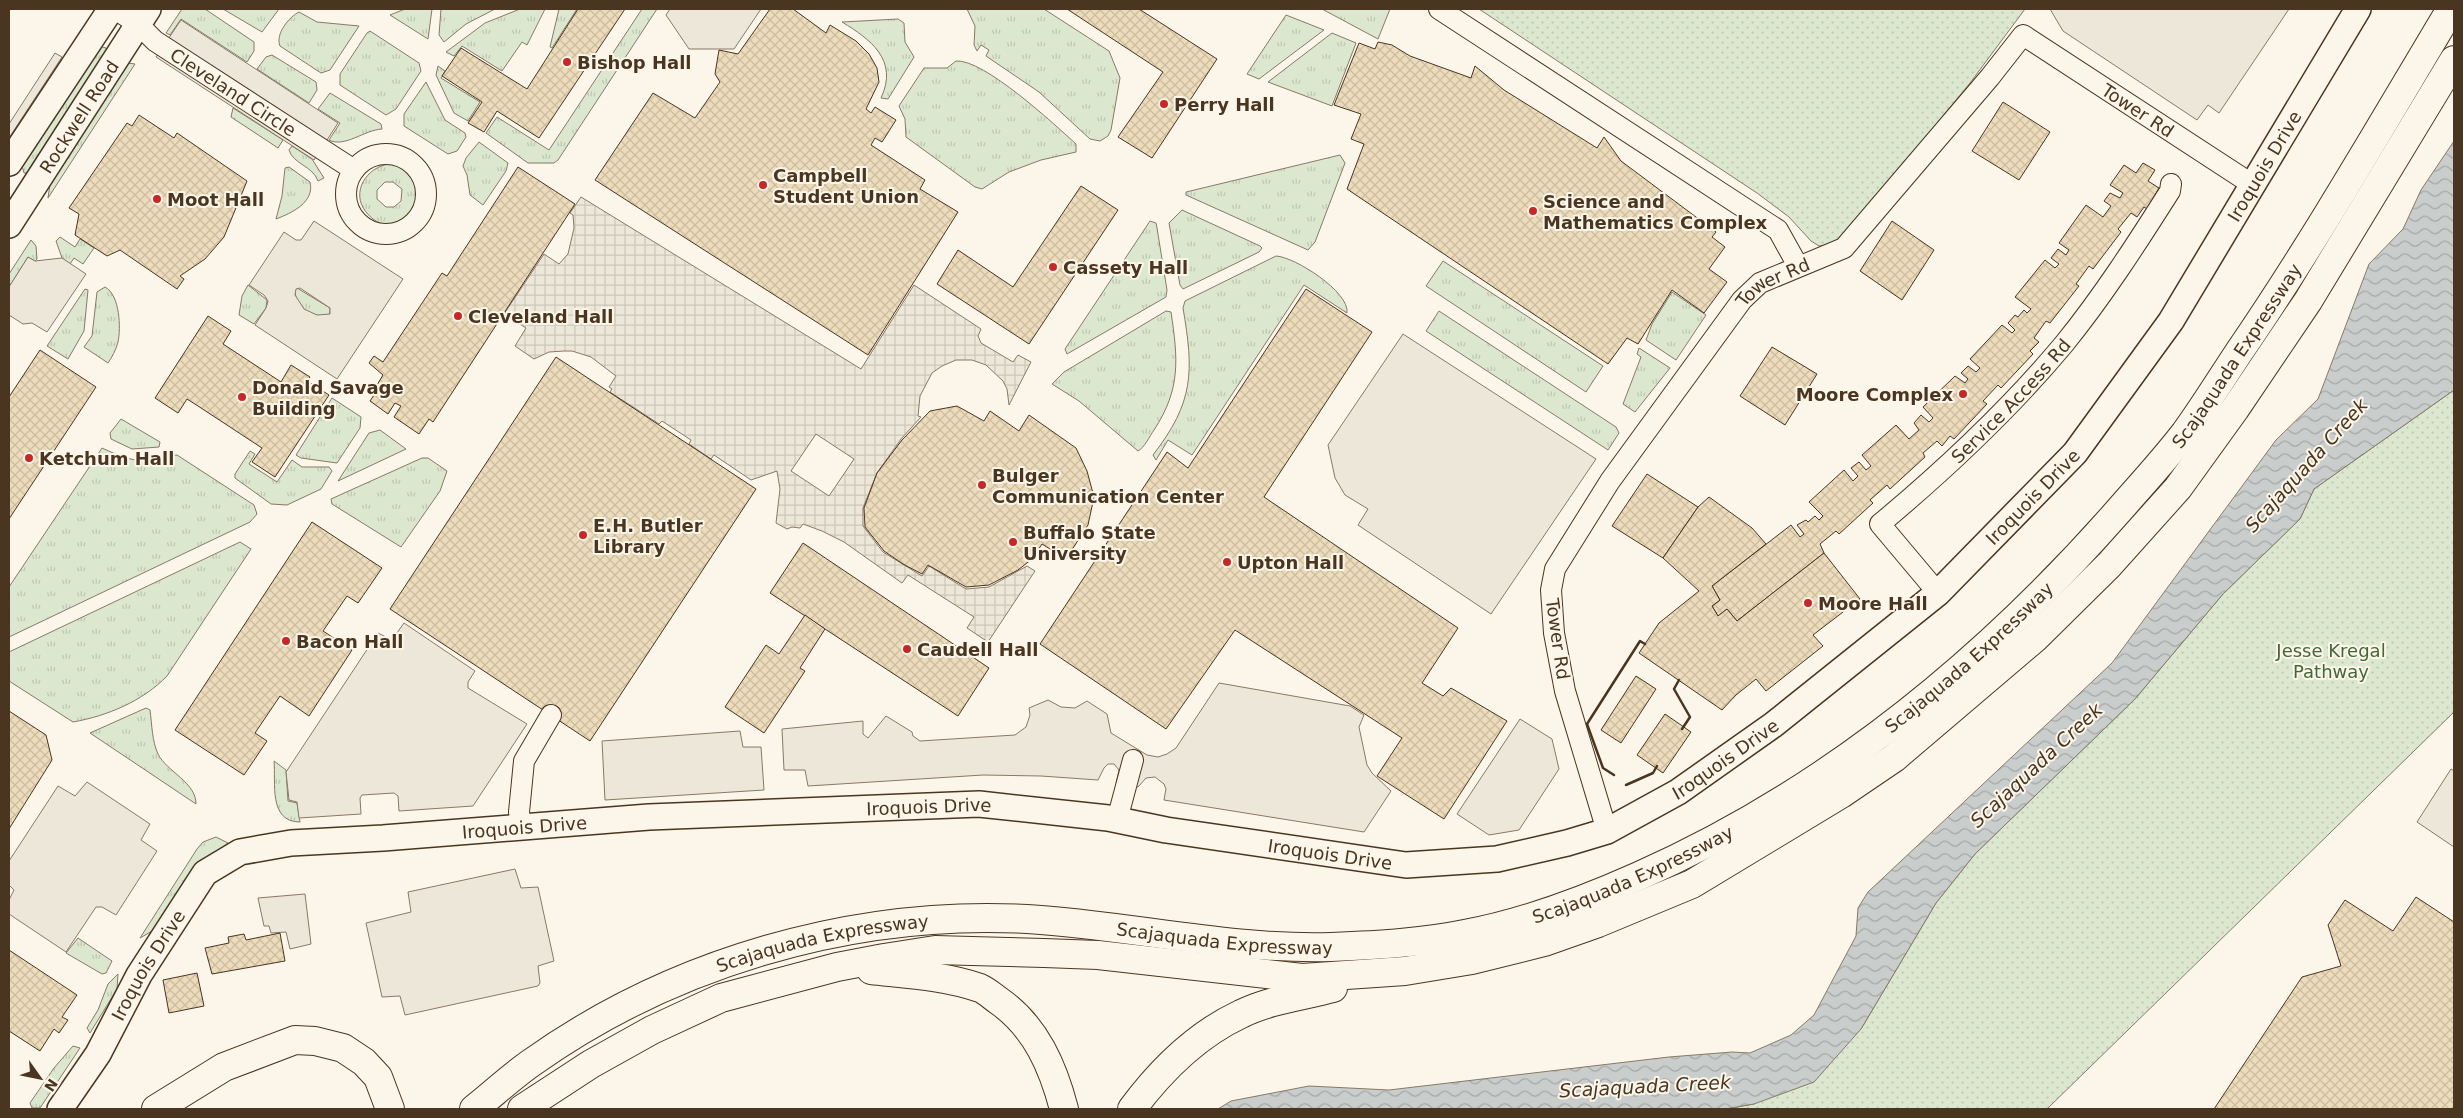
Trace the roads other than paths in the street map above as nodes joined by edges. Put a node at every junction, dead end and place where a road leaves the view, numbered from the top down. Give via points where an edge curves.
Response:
1 (111, 9) edge
2 (115, 9) edge
3 (1439, 9) edge
4 (2358, 9) edge
5 (2451, 9) edge
6 (143, 16) edge
7 (2454, 60) edge
8 (9, 163) edge
9 (354, 170) junction
10 (2171, 184) dead end
11 (2253, 185) junction
12 (9, 225) edge
13 (1798, 266) junction
14 (1938, 593) junction
15 (551, 715) dead end
16 (1133, 760) dead end
17 (1117, 820) junction
18 (521, 828) junction
19 (1607, 831) junction
20 (837, 967) junction
21 (1405, 971) junction
22 (60, 1109) edge
23 (156, 1109) edge
24 (390, 1109) edge
25 (474, 1109) edge
26 (522, 1109) edge
27 (1064, 1109) edge
28 (1132, 1109) edge

1 - 8 street, Rockwell Road
2 - 6 street, Cleveland Circle
3 - 13 street via 1778,230
4 - 11 street, Iroquois Drive
5 - 25 highway, Scajaquada Expressway via 2274,301 2184,435 2069,567 2010,625 1888,727 1750,821 1601,893 1466,934 1404,943 1322,947 1197,940 1026,919 962,919 860,928 800,939 682,980 625,1006 528,1065
6 - 9 street, Cleveland Circle via 155,41
6 - 12 street, Rockwell Road
7 - 21 highway, Scajaquada Expressway via 2308,301 2178,488 2109,565 2000,669 1894,758 1692,884 1544,942 1472,960
9 - 9 street via 346,190 347,203 361,226 372,232 397,233 420,217 427,191 424,178 407,158 380,154 368,158
10 - 14 street, Service Access Rd via 2170,191 2141,238 2064,343 1971,444 1880,524
11 - 13 street, Tower Rd via 2023,35 1844,248
11 - 14 street, Iroquois Drive via 2170,321 2076,452
13 - 19 street, Tower Rd via 1760,283 1742,300 1610,481 1555,569 1551,611 1557,653 1565,691
14 - 19 street, Iroquois Drive via 1773,725 1678,792
15 - 18 street via 524,761 519,812
16 - 17 street
17 - 18 street, Iroquois Drive via 979,804 649,817
17 - 19 street, Iroquois Drive via 1406,865 1497,859
18 - 22 street, Iroquois Drive via 291,843 240,852 206,873 139,975 98,1054
20 - 21 highway, Scajaquada Expressway via 935,950 1098,955 1302,978
20 - 26 highway, Scajaquada Expressway via 721,998 590,1064
20 - 27 highway via 948,979 982,989 1015,1012 1032,1032 1047,1059
21 - 28 highway via 1242,1013 1211,1030 1180,1054
23 - 24 highway via 224,1067 296,1040 343,1048 364,1062 378,1077

